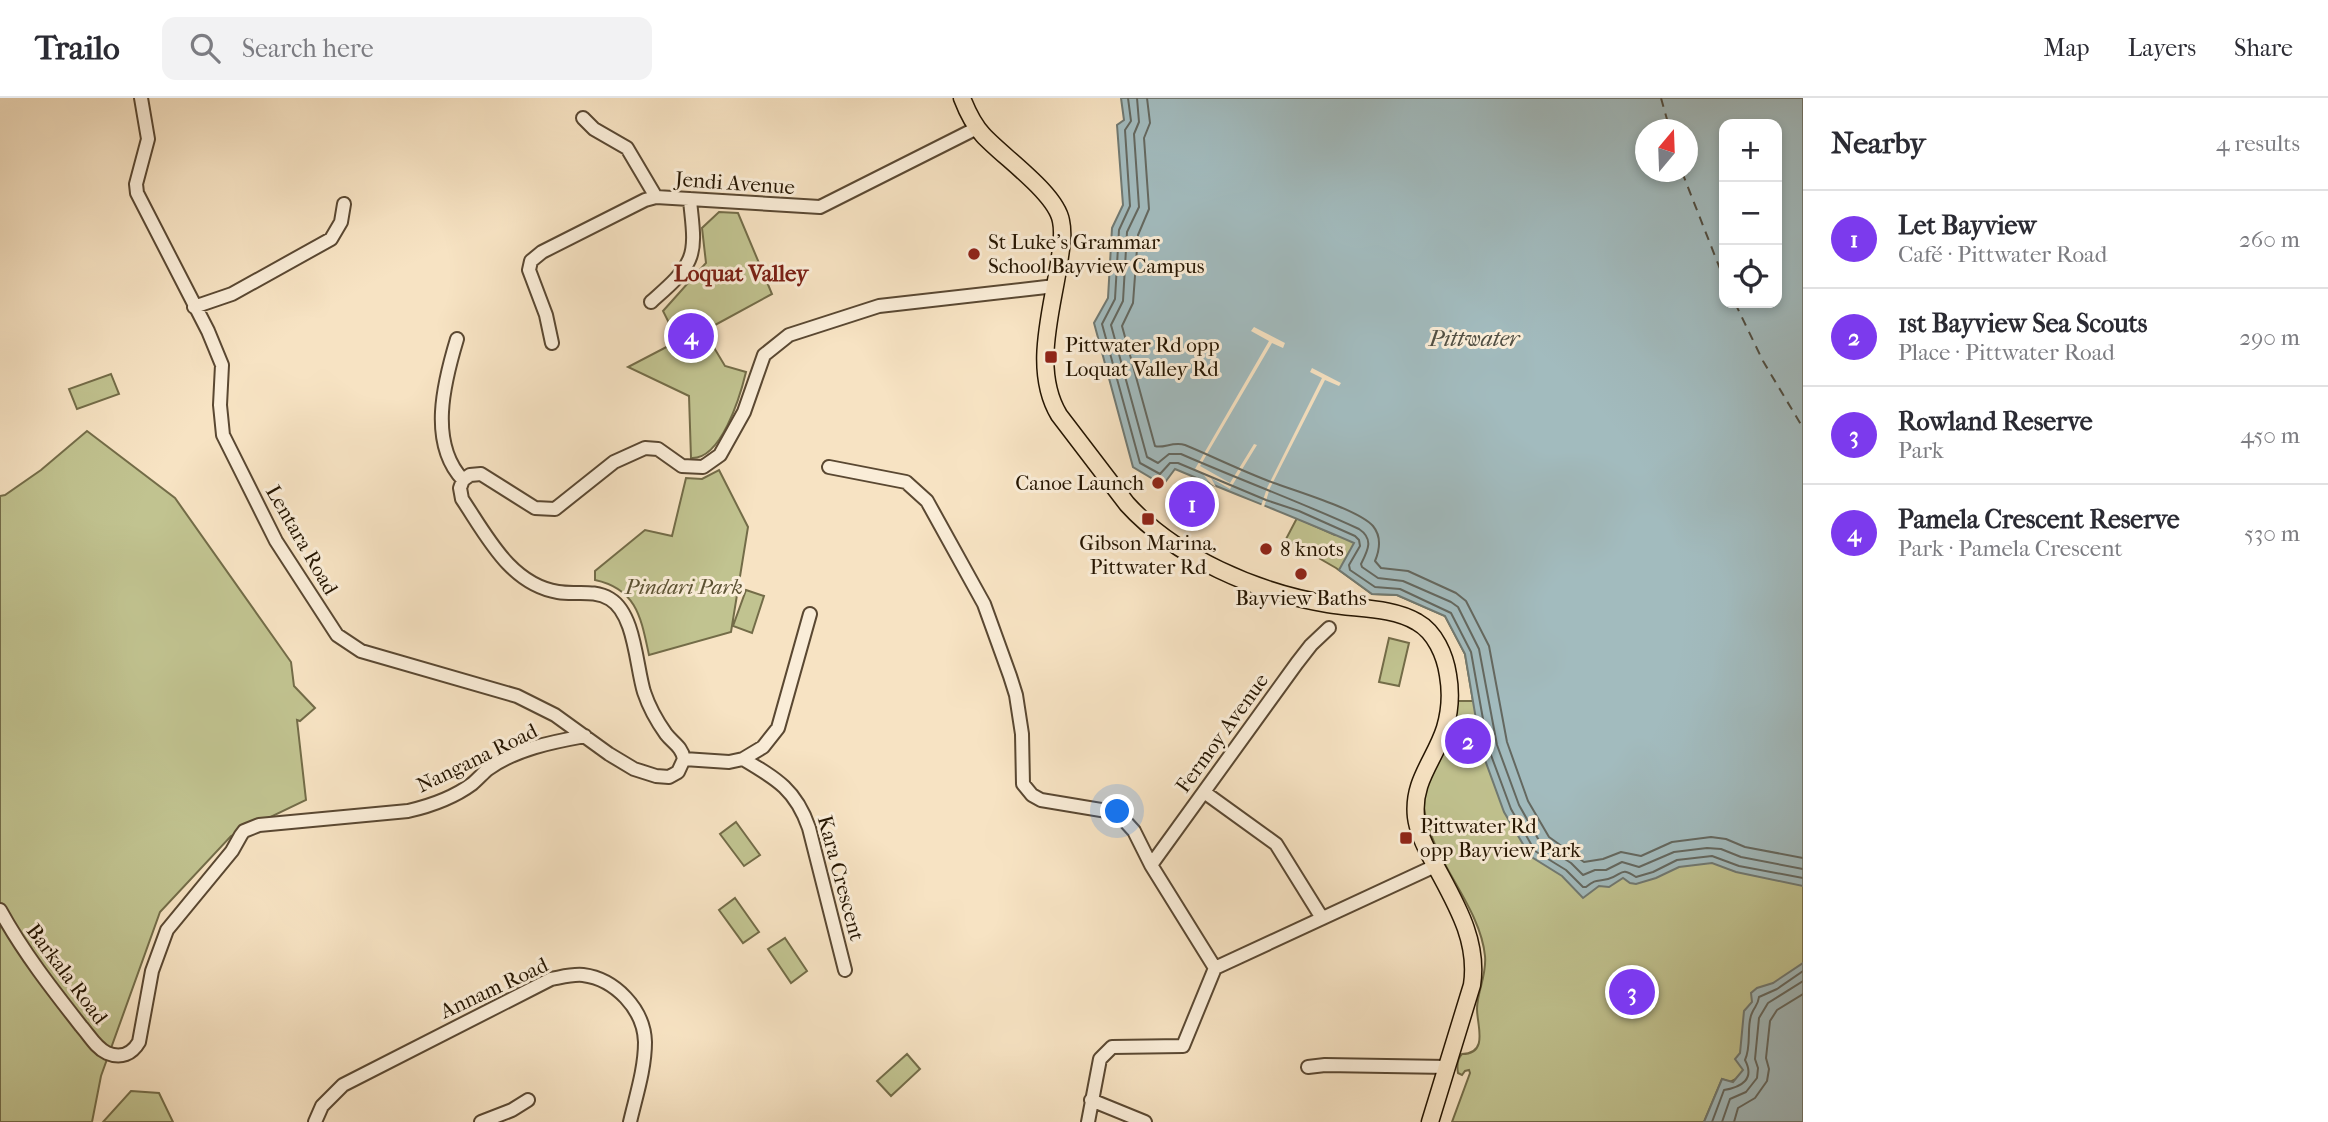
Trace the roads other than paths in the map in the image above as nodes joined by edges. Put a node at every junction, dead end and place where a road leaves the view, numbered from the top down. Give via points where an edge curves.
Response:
1 (141, 98) edge
2 (962, 98) edge
3 (583, 118) dead end
4 (977, 128) junction
5 (656, 197) junction
6 (690, 198) junction
7 (344, 204) dead end
8 (1055, 286) junction
9 (651, 302) dead end
10 (194, 307) junction
11 (457, 339) dead end
12 (552, 343) dead end
13 (829, 467) dead end
14 (463, 480) junction
15 (810, 614) dead end
16 (1329, 628) dead end
17 (585, 736) junction
18 (684, 759) junction
19 (743, 759) junction
20 (1204, 792) junction
21 (259, 825) joint
22 (1151, 865) junction
23 (1435, 866) junction
24 (0, 911) edge
25 (1322, 918) junction
26 (1214, 968) junction
27 (845, 970) dead end
28 (1308, 1067) dead end
29 (1448, 1067) junction
30 (528, 1100) dead end
31 (1091, 1100) junction
32 (315, 1122) edge
33 (481, 1122) edge
34 (630, 1122) edge
35 (1088, 1122) edge
36 (1145, 1122) edge
37 (1430, 1122) edge

1 - 10 street, Lentara Road via 148,139 137,193
2 - 4 main road
3 - 5 street via 627,148
4 - 6 street, Jendi Avenue via 820,206
4 - 8 main road via 1044,193 1059,214 1062,232
5 - 6 street, Jendi Avenue
5 - 12 street, Jendi Avenue via 531,261 529,270
6 - 9 street via 690,259
7 - 10 street via 331,239 232,294
8 - 14 street via 879,306 789,335 764,355 744,412 720,455 703,467 682,466 658,449 645,448 614,462 562,505 547,510 528,505 481,474
8 - 23 main road via 1045,370 1052,404 1139,517 1189,554 1239,578 1309,600 1409,618 1435,639 1447,670 1449,707 1415,800 1419,832
10 - 17 street, Lentara Road via 222,365 219,405 223,435 276,541 337,635 361,651 517,696
11 - 14 street via 441,418 448,455
13 - 22 street via 906,482 927,501 984,604 1016,695 1023,784 1041,800 1107,811 1124,820
14 - 18 street via 462,499 518,574 555,592 600,594 620,607 652,713 680,747
15 - 19 street via 778,728 763,747
16 - 20 street, Fermoy Avenue via 1297,663
17 - 18 street, Lentara Road via 622,762 656,776 673,775
17 - 21 street, Nangana Road via 518,754 458,793 428,806
18 - 19 street
19 - 27 street, Kara Crescent via 773,776 803,810
20 - 22 street, Fermoy Avenue
20 - 25 street via 1276,844
21 - 24 street, Barkala Road via 244,831 167,930 152,971 139,1042 123,1056 99,1048 58,998
22 - 26 street
23 - 25 street
23 - 29 main road via 1464,923 1475,966
25 - 26 street
26 - 31 street via 1183,1046 1112,1047 1100,1059
28 - 29 street
29 - 37 main road
30 - 33 street
31 - 35 street
31 - 36 street
32 - 34 street, Annam Road via 322,1106 342,1085 551,979 574,975 599,979 616,988 640,1018 644,1059

